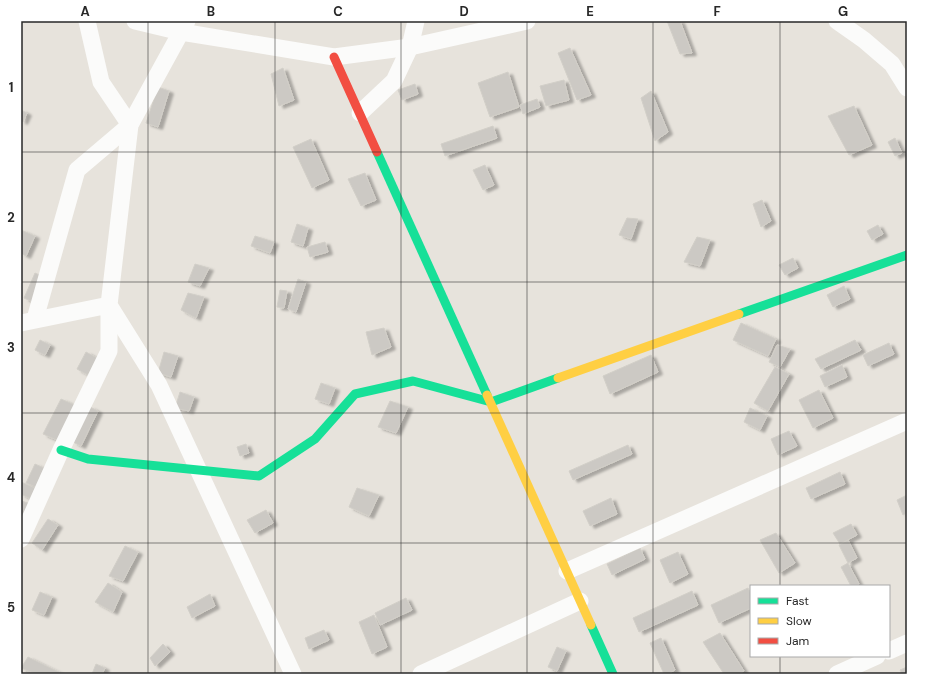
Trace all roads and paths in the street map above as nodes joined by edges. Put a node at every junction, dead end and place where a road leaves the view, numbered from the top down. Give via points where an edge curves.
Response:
1 (87, 21) edge
2 (136, 21) edge
3 (416, 21) edge
4 (527, 21) edge
5 (837, 21) edge
6 (184, 26) edge
7 (410, 47) junction
8 (334, 57) junction
9 (907, 88) edge
10 (360, 113) junction
11 (130, 125) junction
12 (907, 255) edge
13 (109, 305) junction
14 (28, 321) edge
15 (490, 402) junction
16 (907, 421) edge
17 (61, 450) junction
18 (198, 470) junction
19 (21, 539) edge
20 (567, 571) junction
21 (580, 601) junction
22 (907, 643) edge
23 (890, 651) edge
24 (875, 657) edge
25 (293, 674) edge
26 (421, 674) edge
27 (613, 674) edge
28 (837, 674) edge

1 - 11 street via 101,82
2 - 6 street
3 - 7 street
4 - 7 street
5 - 9 street via 892,64
6 - 8 street
6 - 11 street
7 - 8 street
7 - 10 street via 394,81
8 - 10 street
10 - 15 street
11 - 13 street
11 - 14 street via 77,170
12 - 15 street
13 - 14 street
13 - 17 street via 109,351
13 - 18 street via 159,385
15 - 18 street via 412,381 405,382 355,394 315,439 259,476
15 - 20 street
16 - 20 street
17 - 18 street via 88,459
17 - 19 street
18 - 25 street
20 - 21 street
21 - 26 street
21 - 27 street
22 - 23 street
24 - 28 street

